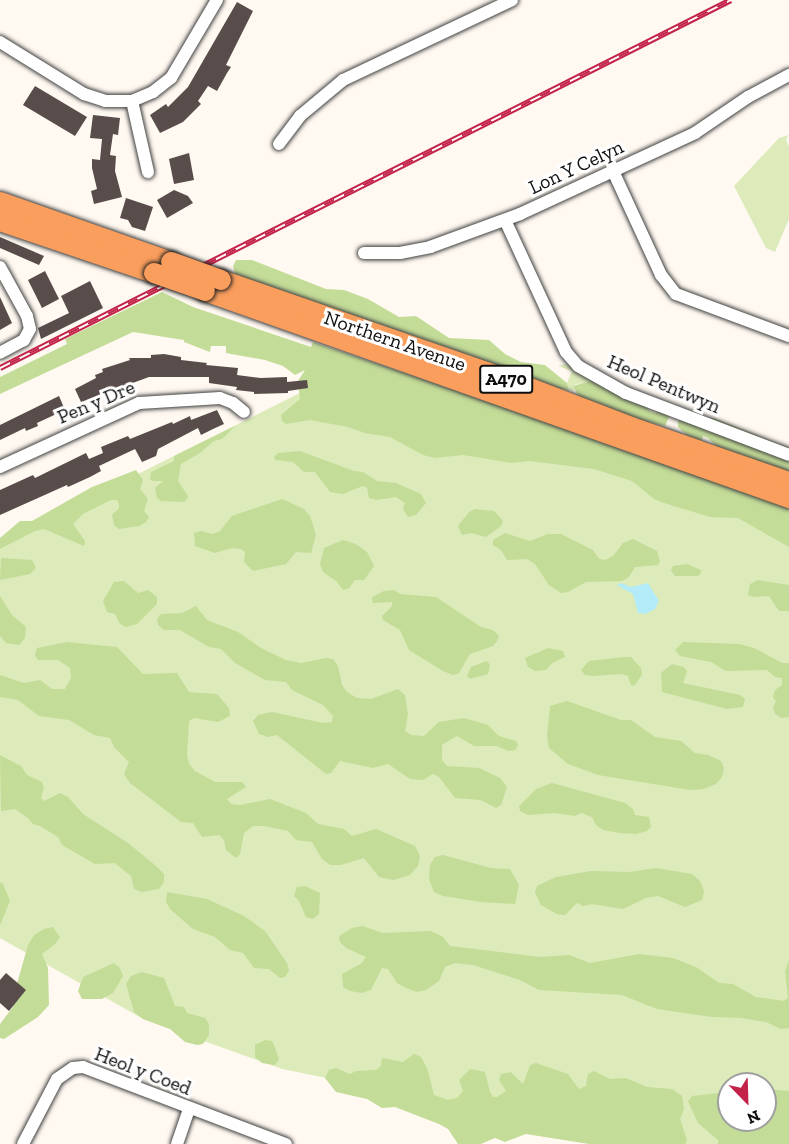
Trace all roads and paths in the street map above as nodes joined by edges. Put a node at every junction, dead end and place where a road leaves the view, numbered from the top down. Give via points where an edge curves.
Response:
1 (217, 0) edge
2 (512, 0) edge
3 (0, 42) edge
4 (789, 75) edge
5 (132, 101) junction
6 (279, 144) dead end
7 (613, 171) junction
8 (148, 172) dead end
9 (0, 202) edge
10 (505, 220) junction
11 (0, 221) edge
12 (364, 253) dead end
13 (0, 267) edge
14 (162, 267) junction
15 (213, 286) junction
16 (789, 336) edge
17 (0, 353) edge
18 (244, 412) dead end
19 (789, 455) edge
20 (0, 467) edge
21 (789, 482) edge
22 (789, 498) edge
23 (189, 1109) junction
24 (23, 1144) edge
25 (177, 1144) edge
26 (286, 1144) edge

1 - 5 street via 171,78
2 - 6 street via 343,80 300,116
3 - 5 street via 84,94
4 - 7 street, Lon Y Celyn via 694,133
5 - 8 street
7 - 10 street, Lon Y Celyn
7 - 16 street via 661,275 676,294
9 - 14 highway, Northern Avenue / A470
10 - 12 street, Lon Y Celyn via 415,251
10 - 19 street, Heol Pentwyn via 566,352 578,366 626,393
11 - 14 highway, Northern Avenue / A470
13 - 17 street via 30,329 24,340
14 - 15 highway, Northern Avenue / A470, bridge
15 - 21 highway, Northern Avenue / A470 via 501,377
15 - 22 highway, Northern Avenue / A470
18 - 20 street, Pen y Dre via 220,398 139,403
23 - 24 street, Heol y Coed via 91,1070 73,1068 57,1079
23 - 25 street
23 - 26 street, Heol y Coed

